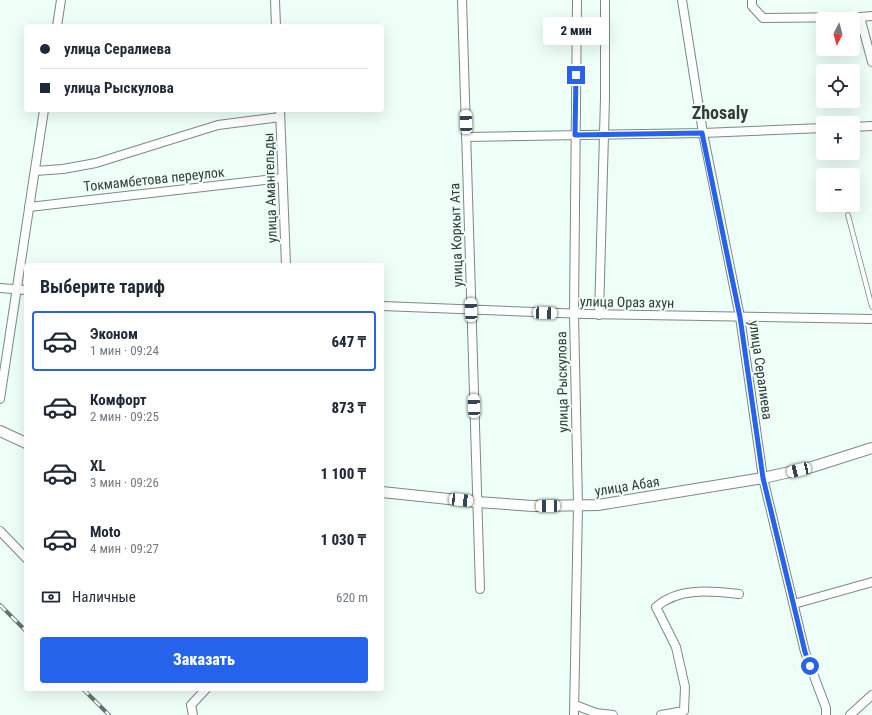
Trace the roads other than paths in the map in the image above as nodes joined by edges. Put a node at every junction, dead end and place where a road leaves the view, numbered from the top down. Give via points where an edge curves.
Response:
1 (61, 0) edge
2 (275, 0) edge
3 (462, 0) edge
4 (577, 0) edge
5 (605, 0) edge
6 (682, 0) edge
7 (752, 0) edge
8 (860, 16) joint
9 (872, 16) edge
10 (816, 17) edge
11 (57, 24) edge
12 (276, 24) edge
13 (872, 62) edge
14 (44, 112) edge
15 (280, 113) edge
16 (872, 126) edge
17 (860, 127) edge
18 (816, 128) edge
19 (702, 133) junction
20 (575, 135) junction
21 (604, 135) junction
22 (466, 137) junction
23 (35, 171) junction
24 (282, 178) junction
25 (29, 207) junction
26 (848, 215) dead end
27 (286, 263) edge
28 (0, 288) edge
29 (17, 290) junction
30 (24, 290) edge
31 (384, 306) edge
32 (872, 307) edge
33 (471, 310) junction
34 (574, 314) junction
35 (599, 315) junction
36 (740, 317) junction
37 (872, 319) edge
38 (0, 399) edge
39 (0, 430) edge
40 (24, 442) edge
41 (872, 448) edge
42 (763, 478) junction
43 (384, 492) edge
44 (477, 502) junction
45 (578, 506) junction
46 (0, 531) edge
47 (24, 556) edge
48 (872, 582) edge
49 (480, 589) dead end
50 (739, 594) dead end
51 (794, 604) junction
52 (204, 691) edge
53 (872, 695) edge
54 (575, 705) junction
55 (193, 715) edge
56 (574, 715) edge
57 (613, 715) edge
58 (661, 715) edge
59 (826, 715) edge
60 (850, 715) edge

1 - 11 street
2 - 12 street
3 - 22 street, улица Коркыт Ата
4 - 20 street, улица Рыскулова
5 - 21 street
6 - 19 street, улица Сералиева
7 - 10 street via 752,6 763,18
8 - 9 street
8 - 13 street
14 - 23 street
15 - 23 street via 218,125 96,163
15 - 24 street, улица Амангельды
16 - 17 street
18 - 19 street
19 - 21 street
19 - 36 street, улица Сералиева
20 - 21 street
20 - 22 street
20 - 34 street, улица Рыскулова
21 - 35 street
22 - 33 street, улица Коркыт Ата
23 - 25 street
24 - 25 street, Токмамбетова переулок
24 - 27 street, улица Амангельды
25 - 29 street
26 - 32 lane
28 - 29 street
29 - 30 street
29 - 38 street
31 - 33 street, улица Ораз ахун
33 - 34 street, улица Ораз ахун
33 - 44 street, улица Коркыт Ата
34 - 35 street, улица Ораз ахун
34 - 45 street, улица Рыскулова
35 - 36 street, улица Ораз ахун
36 - 37 street, улица Ораз ахун
36 - 42 street, улица Сералиева
39 - 40 street
41 - 42 street, улица Абая via 812,467
42 - 45 street, улица Абая via 598,505
42 - 51 street, улица Сералиева
43 - 44 street, улица Абая
44 - 45 street, улица Абая
44 - 49 street, улица Коркыт Ата
45 - 54 street, улица Рыскулова
46 - 47 street
48 - 51 street
50 - 58 street via 710,591 684,593 663,600 656,607 676,647 685,687 684,711
51 - 59 street, улица Сералиева via 805,652 826,708
52 - 55 street via 191,705
53 - 60 street
54 - 56 street, улица Рыскулова
54 - 57 street via 596,713

